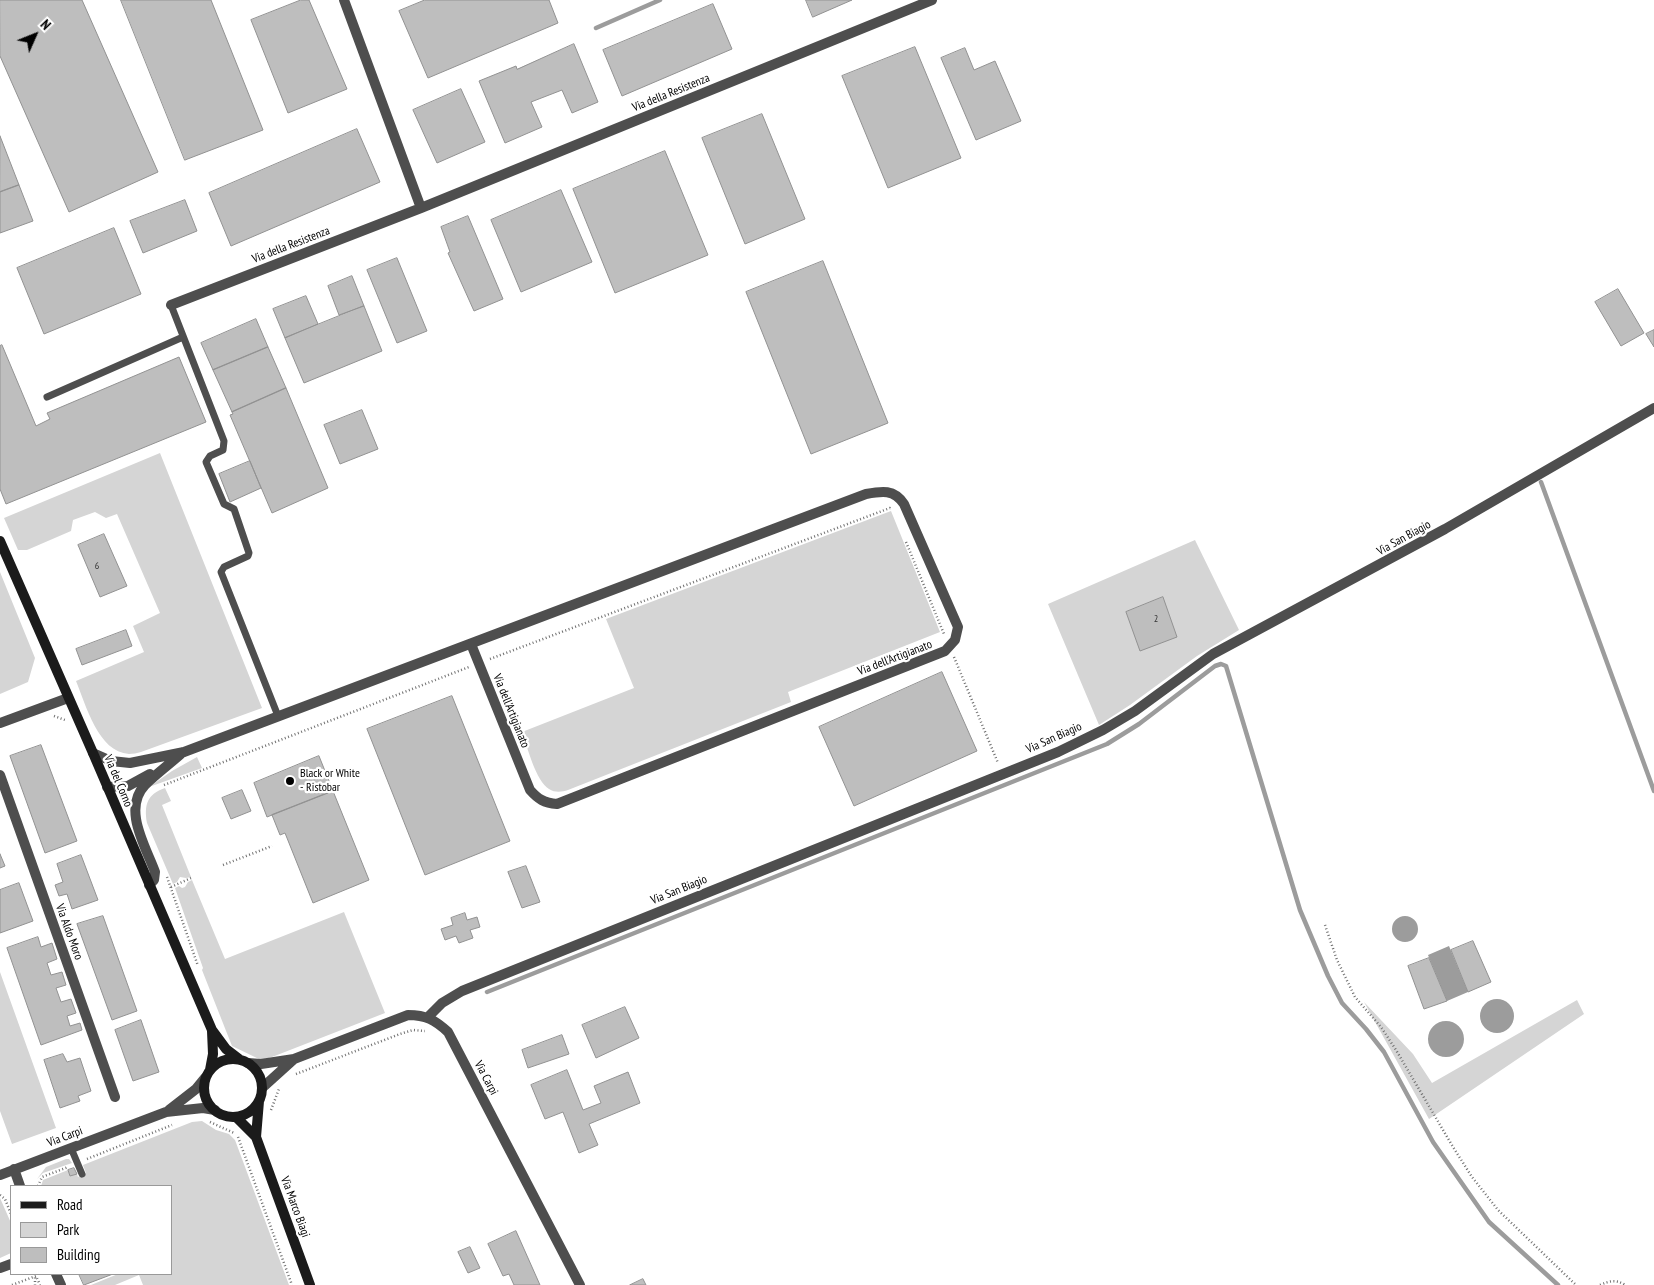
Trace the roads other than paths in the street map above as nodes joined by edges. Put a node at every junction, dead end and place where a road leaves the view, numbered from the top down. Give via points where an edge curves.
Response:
1 (344, 0) edge
2 (932, 0) edge
3 (420, 208) junction
4 (171, 305) joint
5 (183, 337) junction
6 (47, 397) dead end
7 (1654, 408) edge
8 (0, 541) edge
9 (471, 644) junction
10 (68, 698) junction
11 (278, 716) junction
12 (0, 723) edge
13 (184, 752) junction
14 (93, 753) junction
15 (0, 775) edge
16 (108, 787) junction
17 (149, 885) junction
18 (428, 1017) junction
19 (212, 1030) junction
20 (294, 1059) junction
21 (243, 1061) junction
22 (208, 1074) junction
23 (262, 1088) junction
24 (115, 1097) dead end
25 (258, 1102) junction
26 (215, 1110) junction
27 (166, 1112) junction
28 (236, 1117) junction
29 (256, 1137) junction
30 (72, 1148) junction
31 (14, 1169) junction
32 (82, 1174) dead end
33 (0, 1175) edge
34 (20, 1185) edge
35 (310, 1285) edge
36 (580, 1285) edge

1 - 3 street
2 - 3 street, Via della Resistenza
3 - 4 street, Via della Resistenza
4 - 5 lane
5 - 6 lane
5 - 11 lane via 224,441 223,450 210,456 206,462 224,504 234,509 249,553 221,572
7 - 18 street, Via San Biagio via 1437,533 1220,650 1103,730 1058,752 462,991 442,1003
8 - 10 street, Via del Corno
9 - 9 street, Via dell'Artigianato via 530,790 539,800 557,804 945,652 955,640 958,627 908,511 899,496 889,492 866,494
9 - 11 street, Via dell'Artigianato
10 - 12 street
10 - 14 street, Via del Corno
11 - 13 street, Via dell'Artigianato
13 - 14 street, Via dell'Artigianato via 130,763 111,762
13 - 16 street via 142,780 128,786
13 - 17 street via 144,786 135,807 135,819 156,872
14 - 16 street, Via del Corno
15 - 24 street, Via Aldo Moro
16 - 17 street, Via del Corno
17 - 19 street, Via del Corno
18 - 20 street, Via Carpi via 408,1015
18 - 36 street, Via Carpi via 448,1032
19 - 21 street, Via del Corno via 226,1049
19 - 22 street, Via del Corno via 213,1054
20 - 21 street, Via Carpi via 261,1064
20 - 23 street, Via Carpi
21 - 22 street, Via Carpi via 230,1059 220,1062
21 - 23 street via 256,1069
22 - 26 street via 204,1091
22 - 27 street, Via Carpi via 196,1090
23 - 25 street
25 - 28 street via 246,1114
25 - 29 street, Via Marco Biagi
26 - 27 street, Via Carpi
26 - 28 street, Via Carpi
27 - 30 street, Via Carpi
28 - 29 street, Via Marco Biagi
29 - 35 street, Via Marco Biagi
30 - 31 street, Via Carpi
30 - 32 lane
31 - 33 street, Via Carpi
31 - 34 street

